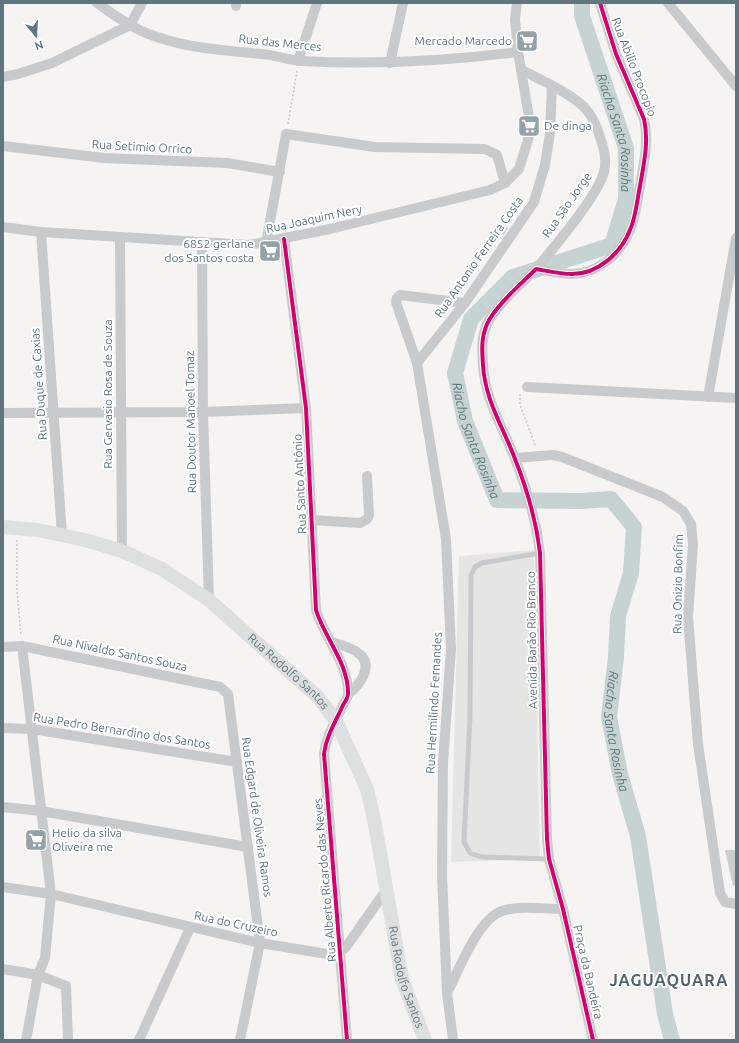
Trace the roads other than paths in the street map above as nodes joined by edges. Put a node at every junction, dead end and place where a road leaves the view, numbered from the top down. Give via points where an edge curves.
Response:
1 (97, 3) edge
2 (142, 3) edge
3 (317, 3) edge
4 (403, 3) edge
5 (517, 3) edge
6 (600, 3) edge
7 (668, 3) edge
8 (130, 25) junction
9 (518, 52) junction
10 (298, 61) junction
11 (390, 63) junction
12 (522, 70) junction
13 (3, 77) edge
14 (552, 86) junction
15 (736, 86) edge
16 (3, 146) edge
17 (280, 172) junction
18 (505, 183) junction
19 (3, 227) edge
20 (41, 232) junction
21 (120, 237) junction
22 (736, 238) edge
23 (284, 239) junction
24 (202, 243) junction
25 (266, 243) junction
26 (536, 270) junction
27 (465, 303) junction
28 (416, 364) junction
29 (527, 387) road end
30 (708, 397) junction
31 (736, 398) edge
32 (306, 408) junction
33 (55, 411) junction
34 (120, 412) junction
35 (203, 412) junction
36 (3, 413) edge
37 (515, 458) junction
38 (367, 476) dead end
39 (311, 520) junction
40 (10, 527) edge
41 (62, 535) junction
42 (122, 551) junction
43 (540, 553) junction
44 (209, 600) junction
45 (332, 642) junction
46 (22, 646) junction
47 (3, 647) edge
48 (228, 694) joint
49 (348, 694) junction
50 (336, 721) junction
51 (3, 728) edge
52 (32, 729) junction
53 (237, 762) junction
54 (3, 807) edge
55 (41, 811) junction
56 (248, 846) junction
57 (550, 859) junction
58 (3, 887) edge
59 (386, 889) junction
60 (51, 894) junction
61 (733, 904) edge
62 (563, 909) junction
63 (190, 928) junction
64 (260, 943) junction
65 (341, 951) junction
66 (3, 969) edge
67 (38, 975) junction
68 (448, 993) junction
69 (26, 1040) edge
70 (68, 1040) edge
71 (139, 1040) edge
72 (240, 1040) edge
73 (347, 1040) edge
74 (425, 1040) edge
75 (453, 1040) edge
76 (594, 1040) edge

1 - 8 street, Rua das Merces
2 - 8 street
3 - 10 street
4 - 11 street
5 - 9 street, Rua Joaquim Nery via 515,19
6 - 26 street, Rua Abilio Procopio via 616,54 647,130 634,216 630,231 619,249 599,266 572,274
7 - 15 street
8 - 10 street, Rua das Merces via 175,43 276,55
8 - 13 street via 52,64
9 - 11 street, Rua das Merces via 472,58
9 - 12 street, Rua Joaquim Nery
10 - 11 street, Rua das Merces
12 - 14 street, Rua São Jorge
12 - 18 street, Rua Joaquim Nery via 530,123 528,140 519,169
14 - 26 street, Rua São Jorge via 568,94 585,108 598,130 606,161 604,174 592,196
14 - 27 street, Rua Antonio Ferreira Costa via 550,133 545,165 534,202
16 - 17 street, Rua Setimio Orrico via 104,158 227,163
17 - 18 street via 286,134 375,146 485,149 497,155
17 - 25 street
18 - 23 street, Rua Joaquim Nery via 490,190 398,214
19 - 20 street, Rua Joaquim Nery
20 - 21 street, Rua Joaquim Nery
20 - 33 street, Rua Duque de Caxias
21 - 24 street, Rua Joaquim Nery
21 - 34 street, Rua Gervasio Rosa de Souza
22 - 30 street
23 - 25 street, Rua Joaquim Nery
23 - 32 street, Rua Santo Antônio
24 - 25 street, Rua Joaquim Nery
24 - 35 street, Rua Doutor Manoel Tomaz
26 - 37 street, Avenida Barão Rio Branco via 488,322 481,351 483,379 495,416
27 - 28 street, Rua Antonio Ferreira Costa
27 - 28 street, Rua Hermilindo Fernandes via 406,296 397,298 397,309
28 - 68 street, Rua Hermilindo Fernandes via 446,539 449,591 451,649 443,763 442,876
29 - 30 street
30 - 31 street
32 - 35 street
32 - 39 street, Rua Santo Antônio
33 - 34 street
33 - 36 street
33 - 41 street, Rua Duque de Caxias
34 - 35 street
34 - 42 street, Rua Gervasio Rosa de Souza
35 - 44 street, Rua Doutor Manoel Tomaz
37 - 43 street, Avenida Barão Rio Branco via 530,500
37 - 61 street, Rua Onizio Bonfim via 562,457 663,497 682,511 691,524 693,544 688,617 698,744 720,893 725,902
38 - 39 street via 367,519 360,523
39 - 45 street, Rua Santo Antônio via 316,610
40 - 41 main road, Rua Rodolfo Santos
41 - 42 main road, Rua Rodolfo Santos
42 - 44 main road, Rua Rodolfo Santos via 162,569
43 - 57 street, Avenida Barão Rio Branco via 545,805
43 - 57 lane via 482,563 473,570 464,842 470,853 482,857
44 - 50 main road, Rua Rodolfo Santos via 312,691
45 - 49 street, Rua Santo Antônio
45 - 49 street via 352,649 365,661 365,673 361,681
46 - 47 street, Rua Nivaldo Santos Souza
46 - 48 street, Rua Nivaldo Santos Souza via 220,687
46 - 52 street
48 - 53 street, Rua Edgard de Oliveira Ramos
49 - 50 street
50 - 59 main road, Rua Rodolfo Santos via 366,789
50 - 65 street, Rua Alberto Ricardo das Neves via 326,740 324,754
51 - 52 street, Rua Pedro Bernardino dos Santos
52 - 53 street, Rua Pedro Bernardino dos Santos
52 - 55 street
53 - 56 street, Rua Edgard de Oliveira Ramos
54 - 55 street
55 - 56 street
55 - 60 street
56 - 64 street, Rua Edgard de Oliveira Ramos
57 - 62 street, Avenida Barão Rio Branco
58 - 60 street, Rua do Cruzeiro
59 - 65 street
59 - 74 main road, Rua Rodolfo Santos via 402,979
60 - 63 street, Rua do Cruzeiro
60 - 67 street via 45,958
62 - 68 street via 523,908 501,911 490,918 472,944
62 - 76 street, Praça da Bandeira
63 - 64 street, Rua do Cruzeiro
63 - 71 street
64 - 65 street, Rua do Cruzeiro via 327,954
64 - 72 street, Rua Edgard de Oliveira Ramos
65 - 73 street, Rua Alberto Ricardo das Neves
66 - 67 street
67 - 69 street
67 - 70 street via 66,986
68 - 75 street, Rua Hermilindo Fernandes

